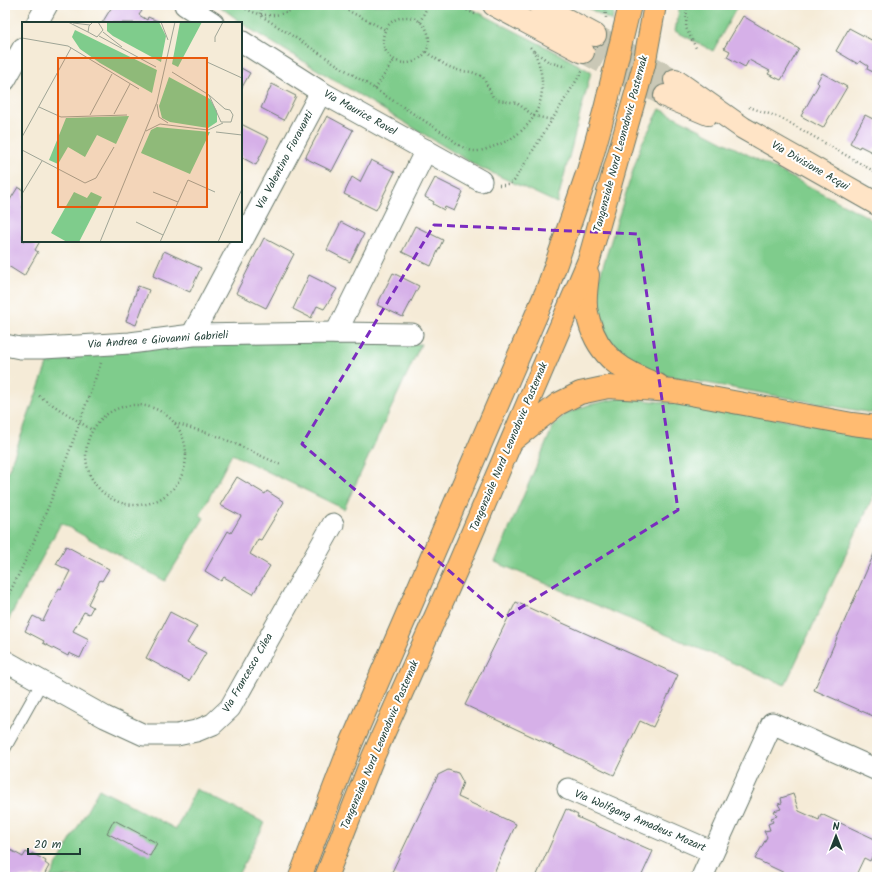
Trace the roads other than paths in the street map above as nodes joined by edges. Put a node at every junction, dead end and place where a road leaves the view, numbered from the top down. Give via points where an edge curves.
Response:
1 (47, 5) edge
2 (185, 5) edge
3 (539, 5) edge
4 (630, 5) edge
5 (655, 5) edge
6 (489, 11) edge
7 (38, 22) edge
8 (211, 22) edge
9 (242, 42) edge
10 (22, 50) edge
11 (5, 80) edge
12 (670, 88) tunnel mouth
13 (322, 92) junction
14 (426, 150) junction
15 (481, 181) road end
16 (877, 204) edge
17 (242, 242) edge
18 (242, 242) edge
19 (588, 260) junction
20 (336, 333) junction
21 (412, 334) dead end
22 (192, 335) junction
23 (5, 345) edge
24 (674, 391) junction
25 (877, 427) edge
26 (512, 441) junction
27 (333, 524) dead end
28 (5, 662) edge
29 (42, 682) junction
30 (5, 748) edge
31 (877, 770) edge
32 (568, 790) dead end
33 (713, 852) junction
34 (300, 877) edge
35 (326, 877) edge
36 (702, 877) edge

1 - 7 street
2 - 8 street
3 - 6 main road via 591,45
4 - 34 highway via 588,171 547,290 351,744
5 - 19 highway, Tangenziale Nord Leonodovic Pasternak via 642,72
9 - 13 street, Via Maurice Ravel
10 - 11 street
12 - 16 main road, Via Divisione Acqui
13 - 14 street, Via Maurice Ravel
13 - 18 street, Via Valentino Fioravanti
14 - 15 street, Via Maurice Ravel
14 - 20 street
17 - 22 street, Via Valentino Fioravanti
19 - 24 highway via 586,307 599,346 620,367 644,380
19 - 26 highway, Tangenziale Nord Leonodovic Pasternak
20 - 21 street, Via Andrea e Giovanni Gabrieli
20 - 22 street, Via Andrea e Giovanni Gabrieli
22 - 23 street, Via Andrea e Giovanni Gabrieli via 43,348
24 - 25 highway
24 - 26 highway via 608,387 591,389 549,409
26 - 35 highway, Tangenziale Nord Leonodovic Pasternak via 373,757
27 - 29 street, Via Francesco Cilea via 230,708 213,724 178,735 144,735 105,717
28 - 29 street, Via Francesco Cilea
29 - 30 lane
31 - 33 street, Via Wolfgang Amadeus Mozart via 772,723
32 - 33 street, Via Wolfgang Amadeus Mozart
33 - 36 street, Via Wolfgang Amadeus Mozart

